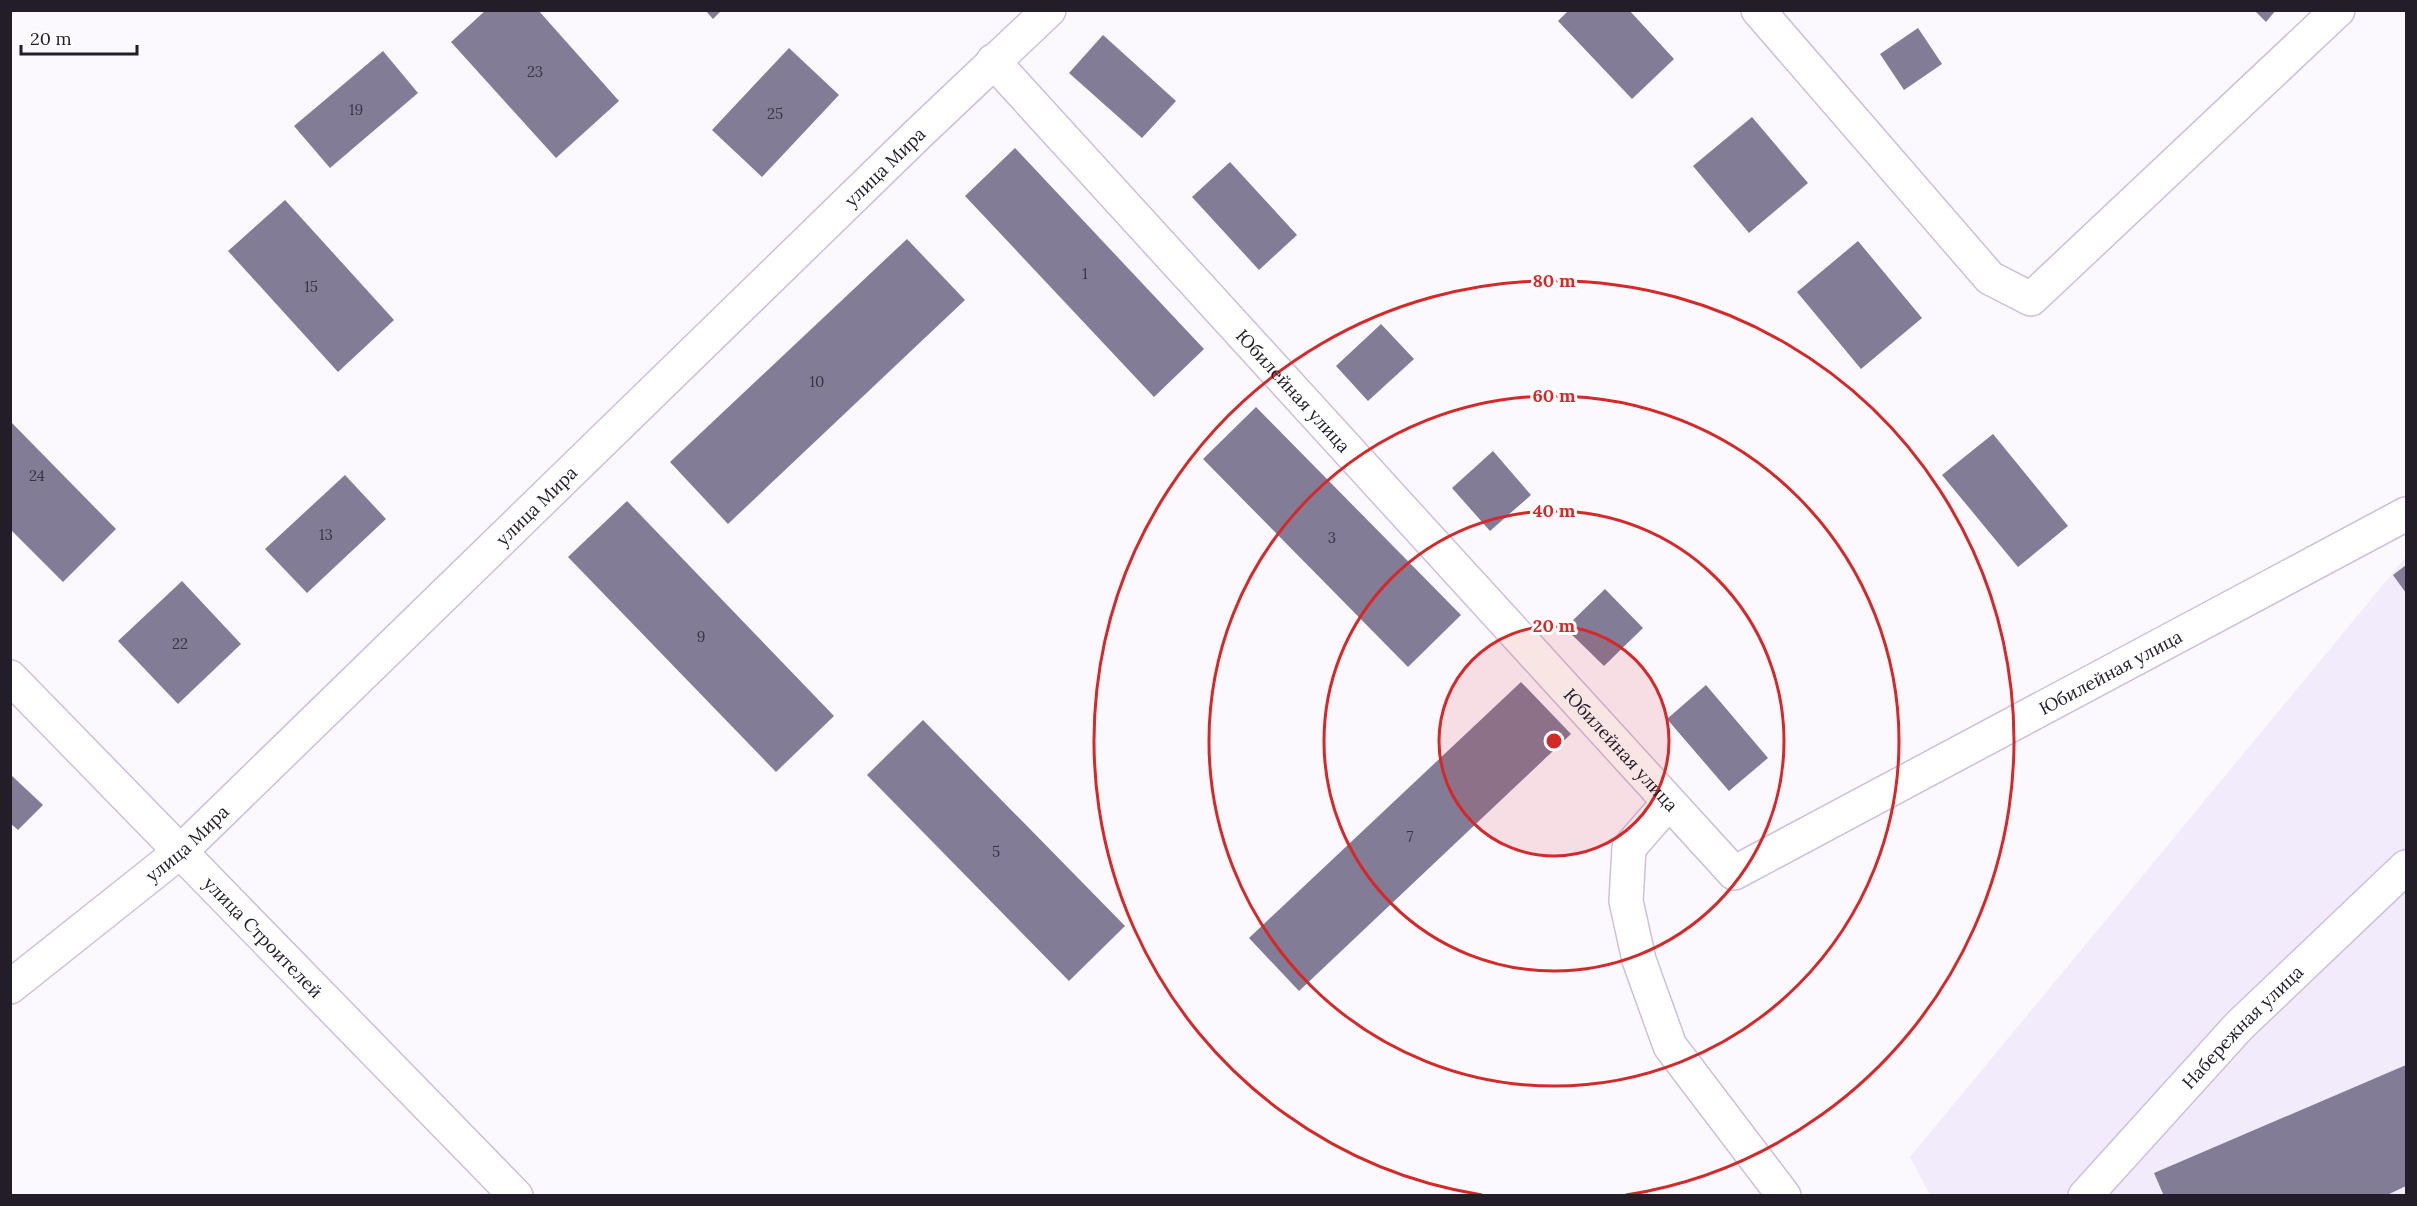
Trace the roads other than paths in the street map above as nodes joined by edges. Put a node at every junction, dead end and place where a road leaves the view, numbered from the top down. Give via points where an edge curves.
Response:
1 (1049, 10) edge
2 (1758, 10) edge
3 (2338, 10) edge
4 (993, 61) junction
5 (2406, 514) edge
6 (10, 677) edge
7 (1669, 802) junction
8 (181, 851) junction
9 (2406, 867) edge
10 (10, 987) edge
11 (516, 1196) edge
12 (1784, 1196) edge
13 (2085, 1196) edge

1 - 4 street, улица Мира
2 - 3 street via 1990,278 2031,299
4 - 7 street, Юбилейная улица
4 - 8 street, улица Мира
5 - 7 street, Юбилейная улица via 1734,873
6 - 8 street, улица Строителей
7 - 12 street via 1629,848 1626,901 1640,960 1670,1046
8 - 10 street, улица Мира
8 - 11 street, улица Строителей
9 - 13 street, Набережная улица via 2239,1026

